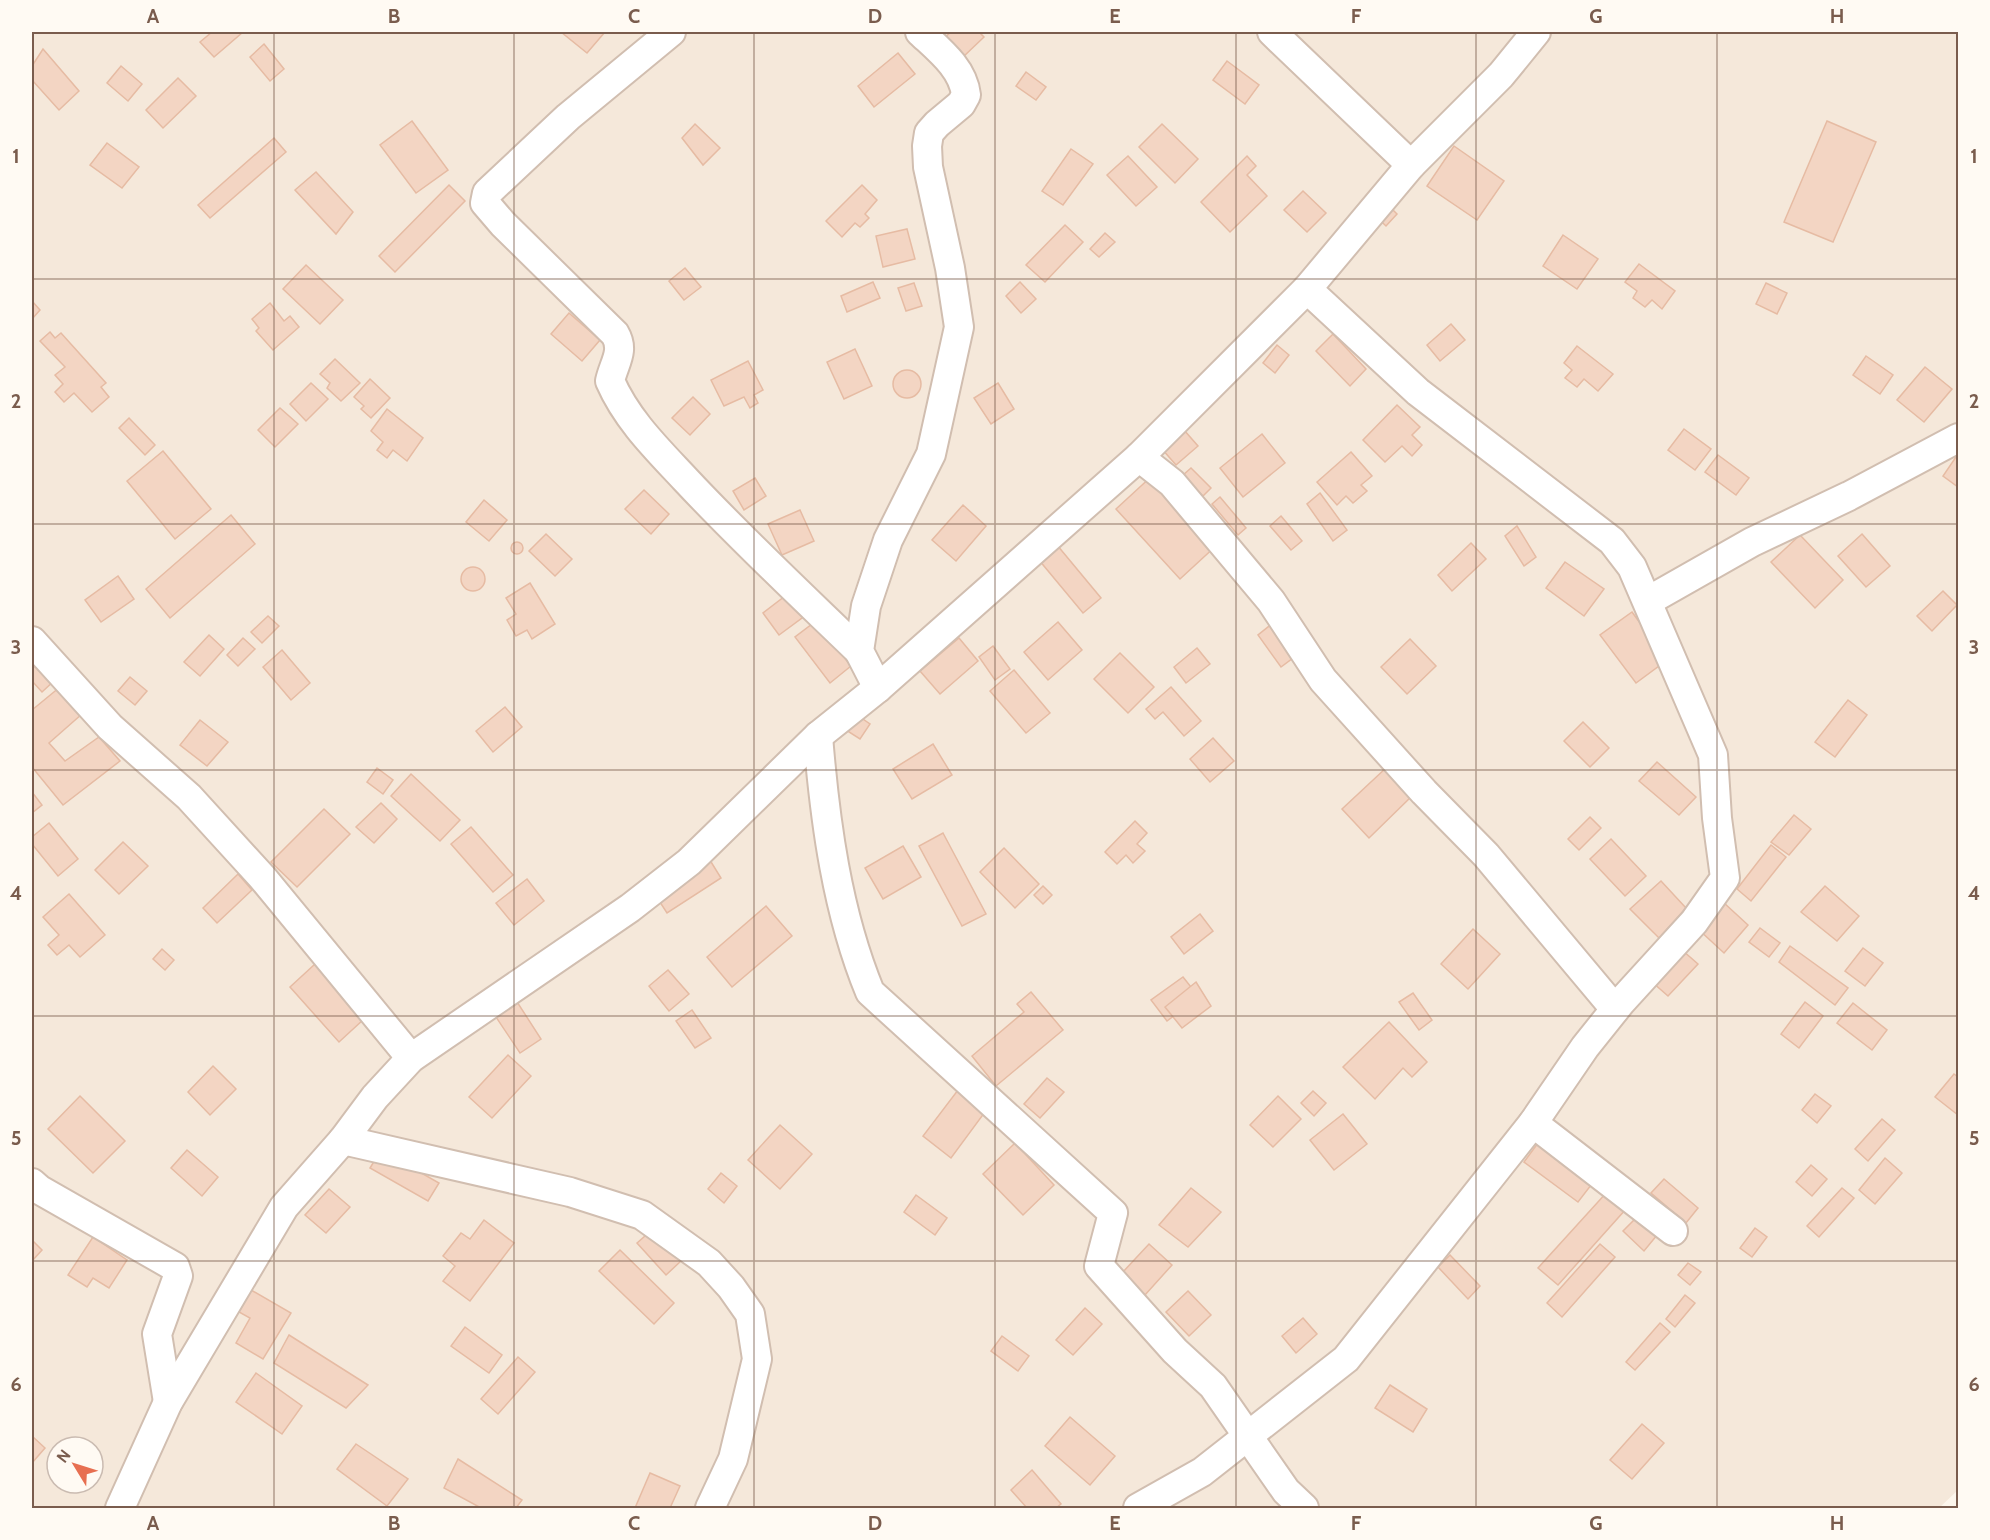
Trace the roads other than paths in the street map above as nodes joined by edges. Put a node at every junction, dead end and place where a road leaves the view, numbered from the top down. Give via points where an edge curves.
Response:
1 (671, 32) edge
2 (920, 32) edge
3 (1272, 32) edge
4 (1536, 32) edge
5 (1411, 165) junction
6 (1307, 289) junction
7 (1959, 438) edge
8 (1139, 457) junction
9 (1648, 601) junction
10 (32, 641) edge
11 (859, 651) junction
12 (878, 688) junction
13 (818, 736) junction
14 (1615, 1009) junction
15 (411, 1058) junction
16 (1533, 1123) junction
17 (343, 1140) junction
18 (34, 1190) edge
19 (1673, 1231) dead end
20 (168, 1402) junction
21 (1248, 1435) junction
22 (120, 1509) edge
23 (710, 1509) edge
24 (1138, 1509) edge
25 (1304, 1509) edge

1 - 11 street via 568,117 488,193 485,203 615,334 621,344 610,381 636,425 721,517
2 - 11 street via 945,55 965,87 961,104 937,124 929,134 927,146 959,327 931,454 876,569
3 - 5 street
4 - 5 street via 1501,75
5 - 6 street
6 - 8 street
6 - 9 street via 1418,392 1612,541 1632,567
7 - 9 street via 1752,542
8 - 12 street
8 - 14 street via 1179,492 1271,601 1323,680 1486,855
9 - 14 street via 1713,755 1725,878 1694,922
10 - 15 street via 110,727 196,805 262,877
11 - 12 street
12 - 13 street
13 - 15 street via 689,862 630,908
13 - 21 street via 825,817 857,959 870,992 1113,1213 1098,1266 1175,1351 1213,1386
14 - 16 street
15 - 17 street
16 - 19 street
16 - 21 street via 1346,1359
17 - 20 street via 284,1207
17 - 23 street via 570,1192 642,1215 709,1263 750,1314 756,1359 733,1459
18 - 20 street via 175,1267 178,1276 157,1334
20 - 22 street
21 - 24 street via 1202,1472
21 - 25 street via 1286,1491

